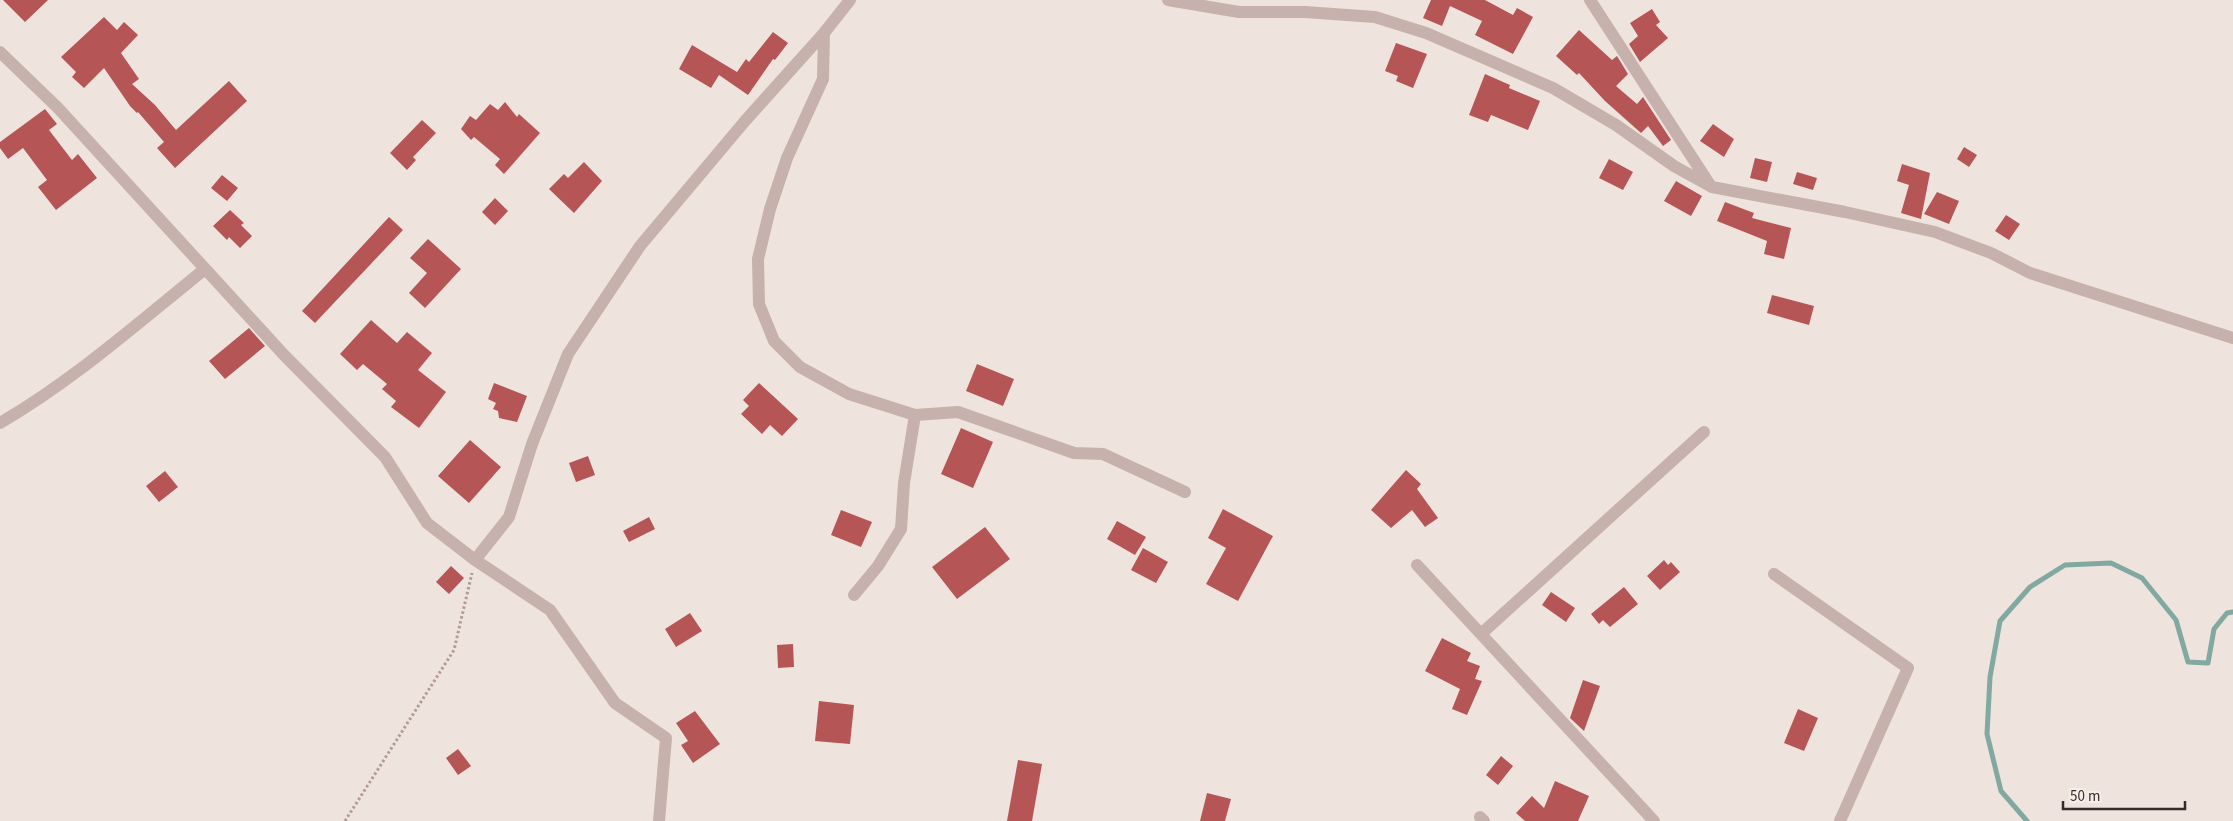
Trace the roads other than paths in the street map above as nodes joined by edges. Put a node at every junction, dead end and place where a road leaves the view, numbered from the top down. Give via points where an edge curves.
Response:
1 (850, 0) edge
2 (1168, 0) edge
3 (1590, 0) edge
4 (824, 33) junction
5 (0, 52) edge
6 (1712, 187) junction
7 (205, 269) junction
8 (2233, 338) edge
9 (915, 415) junction
10 (0, 423) edge
11 (1704, 432) dead end
12 (1185, 492) dead end
13 (475, 560) junction
14 (1417, 565) dead end
15 (1774, 574) dead end
16 (854, 594) dead end
17 (1481, 634) junction
18 (659, 821) edge
19 (1654, 821) edge
20 (1840, 821) edge

1 - 4 street
2 - 6 street via 1238,12 1375,17 1426,33 1553,88
3 - 6 street
4 - 9 street via 823,79 787,158 764,234 758,260 759,304 774,341 800,367 849,394
4 - 13 street via 640,246 568,354 532,444 509,517
5 - 7 street via 58,108
6 - 8 street via 1935,232 1992,253 2030,273
7 - 10 street via 75,374
7 - 13 street via 385,457 427,523
9 - 12 street via 958,412 1074,453 1104,454
9 - 16 street via 904,483 901,529 878,566
11 - 17 street
13 - 18 street via 550,610 615,703 666,738
14 - 17 street
15 - 20 street via 1908,668
17 - 19 street

